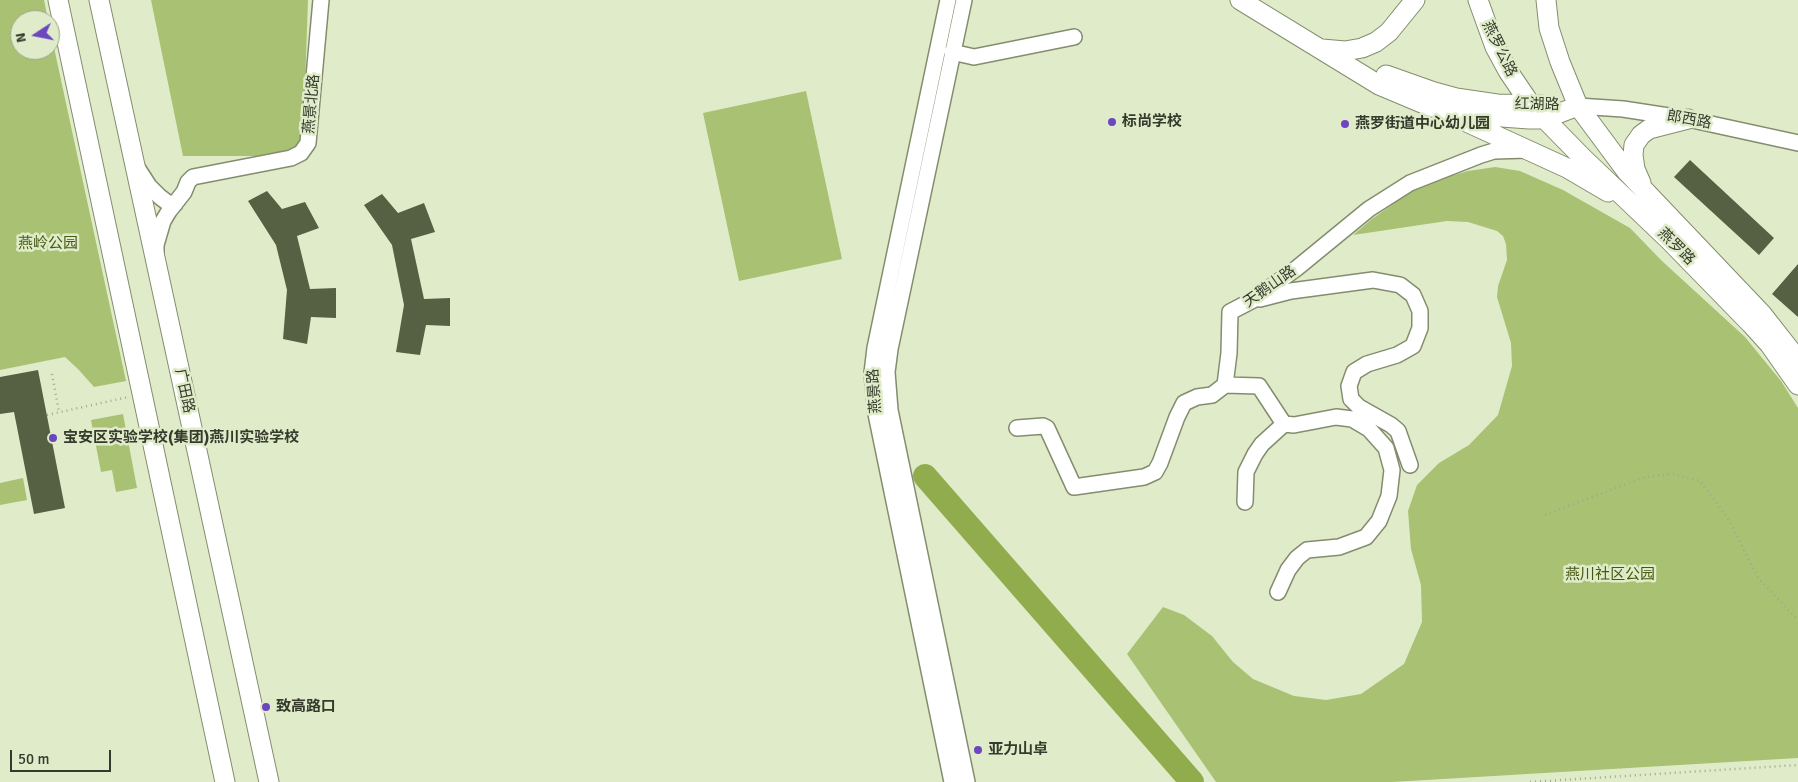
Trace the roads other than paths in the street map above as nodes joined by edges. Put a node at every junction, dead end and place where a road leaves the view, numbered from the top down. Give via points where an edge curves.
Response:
1 (58, 0) edge
2 (99, 0) edge
3 (320, 0) edge
4 (948, 0) edge
5 (964, 0) edge
6 (1240, 0) edge
7 (1415, 0) edge
8 (1478, 0) edge
9 (1546, 0) edge
10 (1074, 37) dead end
11 (1319, 49) junction
12 (952, 52) junction
13 (1429, 106) junction
14 (1578, 106) junction
15 (1538, 112) junction
16 (1688, 119) junction
17 (1798, 143) edge
18 (1528, 150) junction
19 (134, 161) junction
20 (1644, 189) junction
21 (175, 204) junction
22 (1638, 211) junction
23 (156, 261) junction
24 (1253, 300) junction
25 (1798, 360) edge
26 (1225, 385) junction
27 (1798, 386) edge
28 (1284, 424) junction
29 (1016, 428) dead end
30 (1410, 465) dead end
31 (1245, 502) dead end
32 (1278, 592) dead end
33 (225, 782) edge
34 (269, 782) edge
35 (952, 782) edge
36 (967, 782) edge

1 - 33 main road
2 - 19 main road, 广田路
3 - 21 street, 燕景北路 via 308,143 301,153 291,158 193,177
4 - 35 street, 燕景路 via 872,373 876,414
5 - 12 street, 燕景路
6 - 11 main road, 红湖路
7 - 11 main road via 1390,32 1376,42 1344,51
8 - 15 main road, 燕罗公路 via 1495,47
9 - 14 main road via 1549,28
10 - 12 street via 974,57
11 - 13 main road, 红湖路 via 1379,85
11 - 15 main road, 红湖路 via 1434,92
12 - 36 street, 燕景路 via 890,349 887,385
13 - 15 main road, 红湖路 via 1510,118
13 - 18 main road
14 - 15 main road, 红湖路
14 - 16 street, 郎西路
14 - 20 main road, 燕罗路 via 1627,172
15 - 22 main road, 燕罗路
16 - 17 street, 郎西路
16 - 20 main road via 1649,129 1634,145 1635,169
18 - 22 main road via 1566,168
18 - 24 street, 天鹅山路 via 1481,154 1410,183 1369,209
19 - 21 street via 149,186 168,203
19 - 23 main road, 广田路
20 - 25 main road, 燕罗路 via 1762,314
21 - 23 street, 燕景北路 via 163,220 156,245
22 - 27 main road, 燕罗路 via 1751,324
23 - 34 main road, 广田路
24 - 26 street, 天鹅山路 via 1230,312
24 - 30 street via 1291,291 1373,280 1400,285 1413,295 1420,310 1420,328 1413,346 1354,372 1349,386 1351,399 1359,408 1398,431
26 - 28 street via 1258,386
26 - 29 street via 1212,395 1184,403 1160,463 1155,472 1144,477 1074,487 1047,428
28 - 31 street via 1254,454 1246,472
28 - 32 street via 1294,425 1336,416 1352,419 1369,429 1386,448 1392,470 1389,496 1379,521 1366,537 1339,547 1307,550 1288,570

